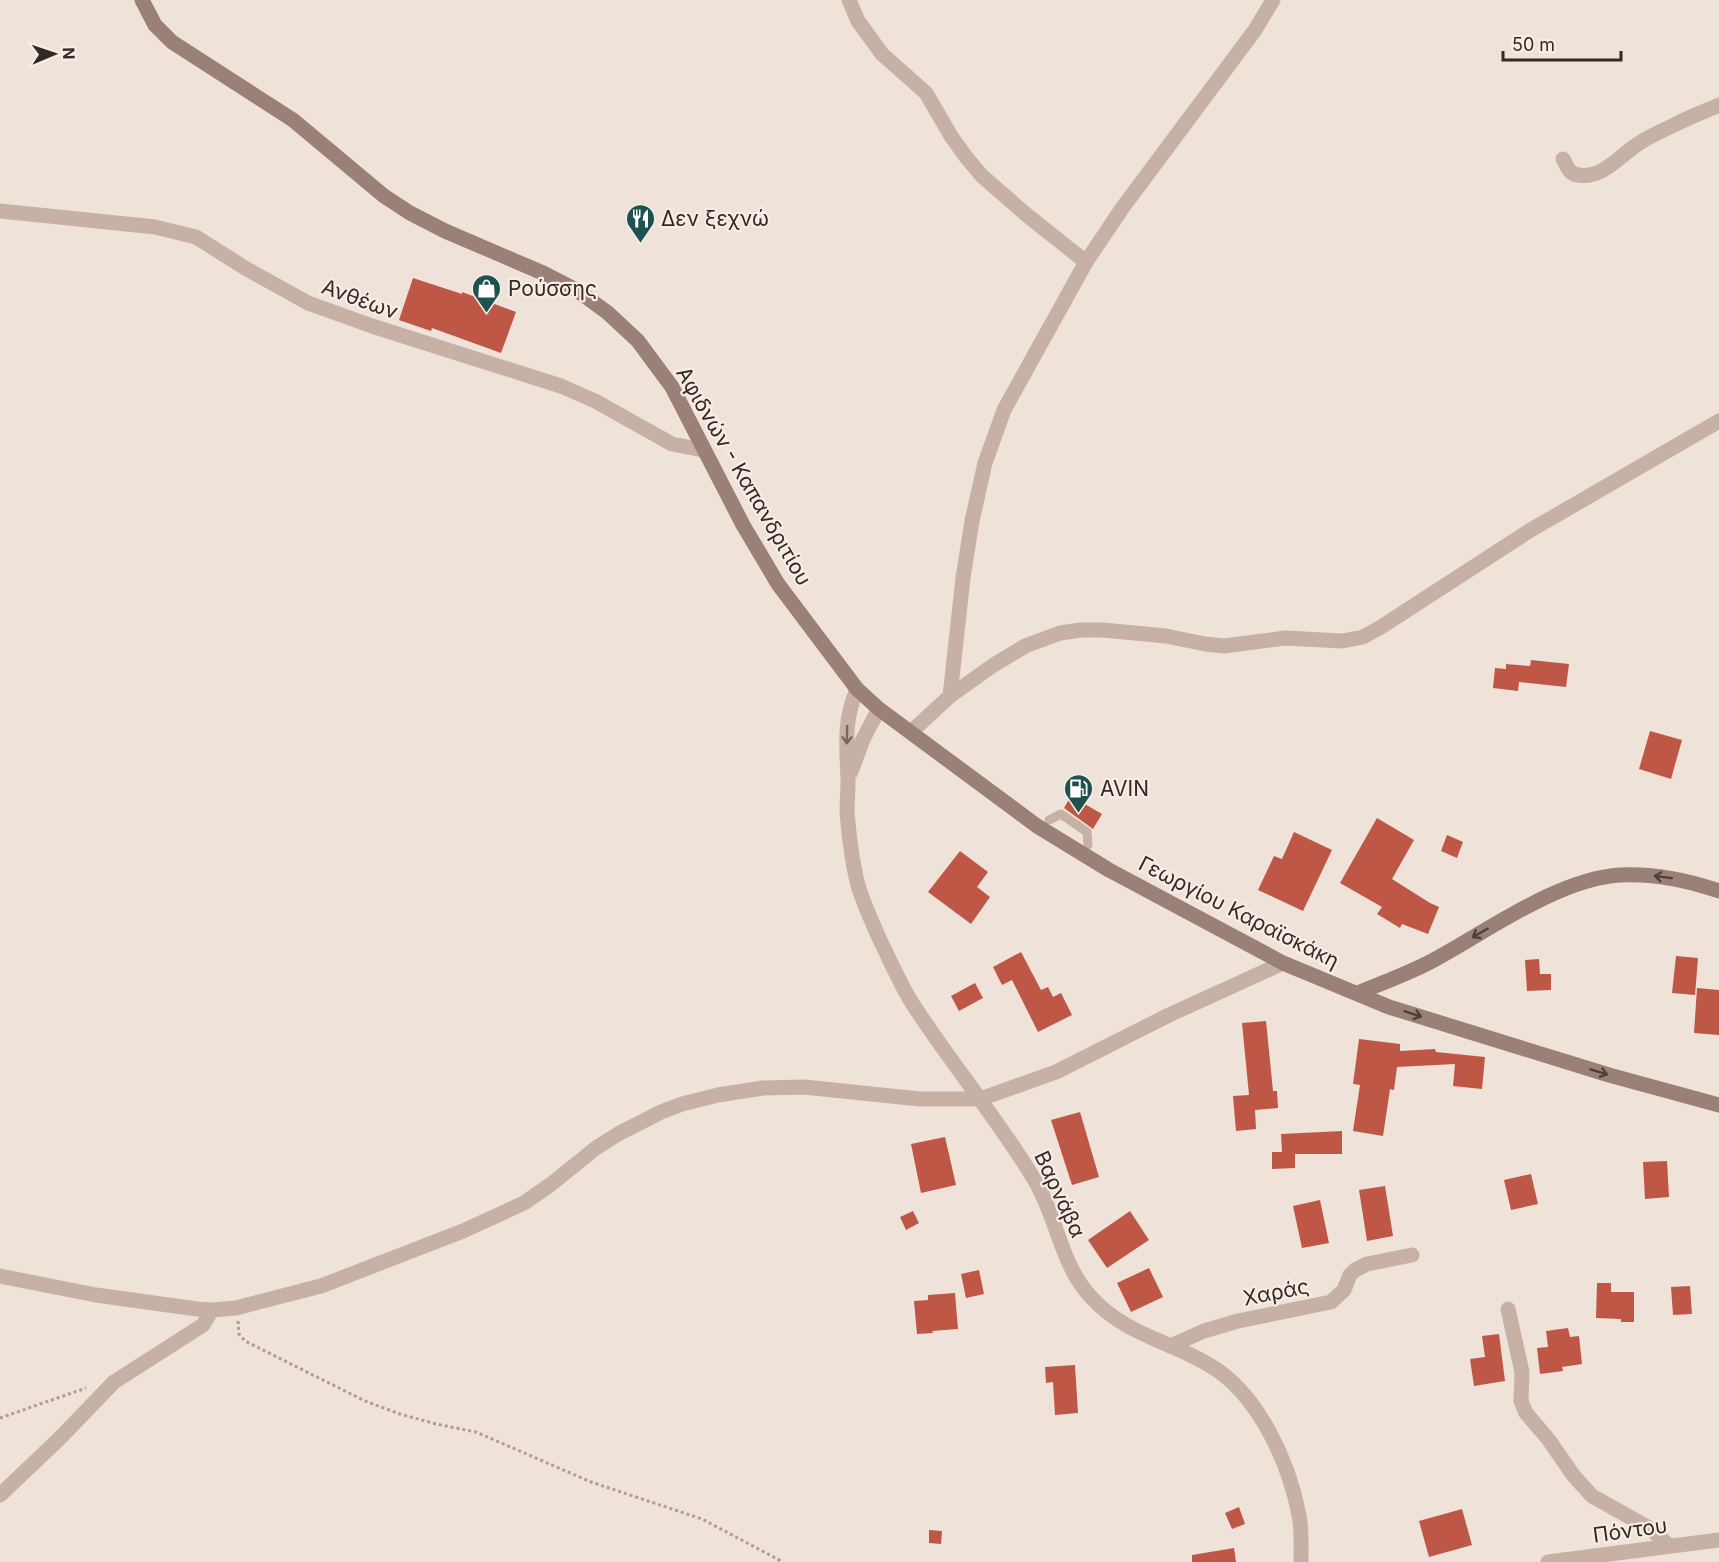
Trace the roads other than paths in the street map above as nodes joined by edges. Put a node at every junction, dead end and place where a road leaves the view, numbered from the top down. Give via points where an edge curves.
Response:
1 (142, 0) edge
2 (849, 0) edge
3 (1273, 0) edge
4 (1719, 105) edge
5 (1563, 159) dead end
6 (0, 211) edge
7 (1086, 262) junction
8 (1719, 421) edge
9 (704, 450) junction
10 (857, 689) junction
11 (950, 696) junction
12 (879, 709) junction
13 (911, 732) junction
14 (848, 784) junction
15 (1049, 820) dead end
16 (1088, 845) dead end
17 (1719, 891) edge
18 (1283, 963) junction
19 (1358, 993) junction
20 (980, 1099) junction
21 (1719, 1105) edge
22 (1412, 1255) dead end
23 (0, 1276) edge
24 (1508, 1309) dead end
25 (212, 1310) junction
26 (1170, 1346) junction
27 (0, 1495) edge
28 (1719, 1540) edge
29 (1668, 1545) junction
30 (1301, 1562) edge
31 (1548, 1562) edge

1 - 9 main road, Αφιδνών - Καπανδριτίου via 155,25 172,42 293,120 410,213 578,291 608,313 638,341 672,387
2 - 7 street via 858,21 882,54 926,93 951,136 982,176
3 - 7 street
4 - 5 street via 1634,146 1619,160 1592,174 1576,175
6 - 9 street, Ανθέων via 155,227 196,237 308,303 561,386 672,444
7 - 11 street via 1004,410 985,464 963,578
8 - 11 street via 1529,531 1363,637 1342,641 1286,638 1224,646 1102,630 1060,633 1025,646
9 - 10 main road, Αφιδνών - Καπανδριτίου via 778,584
10 - 12 main road, Αφιδνών - Καπανδριτίου
10 -> 14 street, Βαρνάβα via 847,718
11 - 13 street
12 - 13 main road, Αφιδνών - Καπανδριτίου
12 - 14 street, Βαρνάβα via 863,739
13 - 18 main road, Γεωργίου Καραϊσκάκη via 1046,831 1109,870
14 - 20 street, Βαρνάβα via 849,831 858,885 866,907 912,1002
15 - 16 lane via 1061,814 1087,832
17 -> 19 main road via 1645,875 1596,879 1547,897 1428,963
18 - 19 main road, Γεωργίου Καραϊσκάκη
18 - 20 street via 1056,1072
19 -> 21 main road, Γεωργίου Καραϊσκάκη via 1486,1038
20 - 25 street via 920,1099 804,1087 763,1088 682,1104 618,1134 524,1203 463,1231 321,1286 236,1308
20 - 26 street, Βαρνάβα via 1037,1184 1070,1265 1089,1296 1118,1321
22 - 26 street, Χαράς via 1366,1264 1355,1270 1344,1290 1331,1302 1238,1321
23 - 25 street via 96,1295
24 - 29 street via 1522,1372 1521,1401 1526,1413 1592,1496 1651,1529
25 - 27 street via 203,1325 114,1382
26 - 30 street, Βαρνάβα via 1212,1366 1230,1380 1262,1420 1291,1481 1300,1517
28 - 29 street, Πόντου
29 - 31 street, Πόντου

